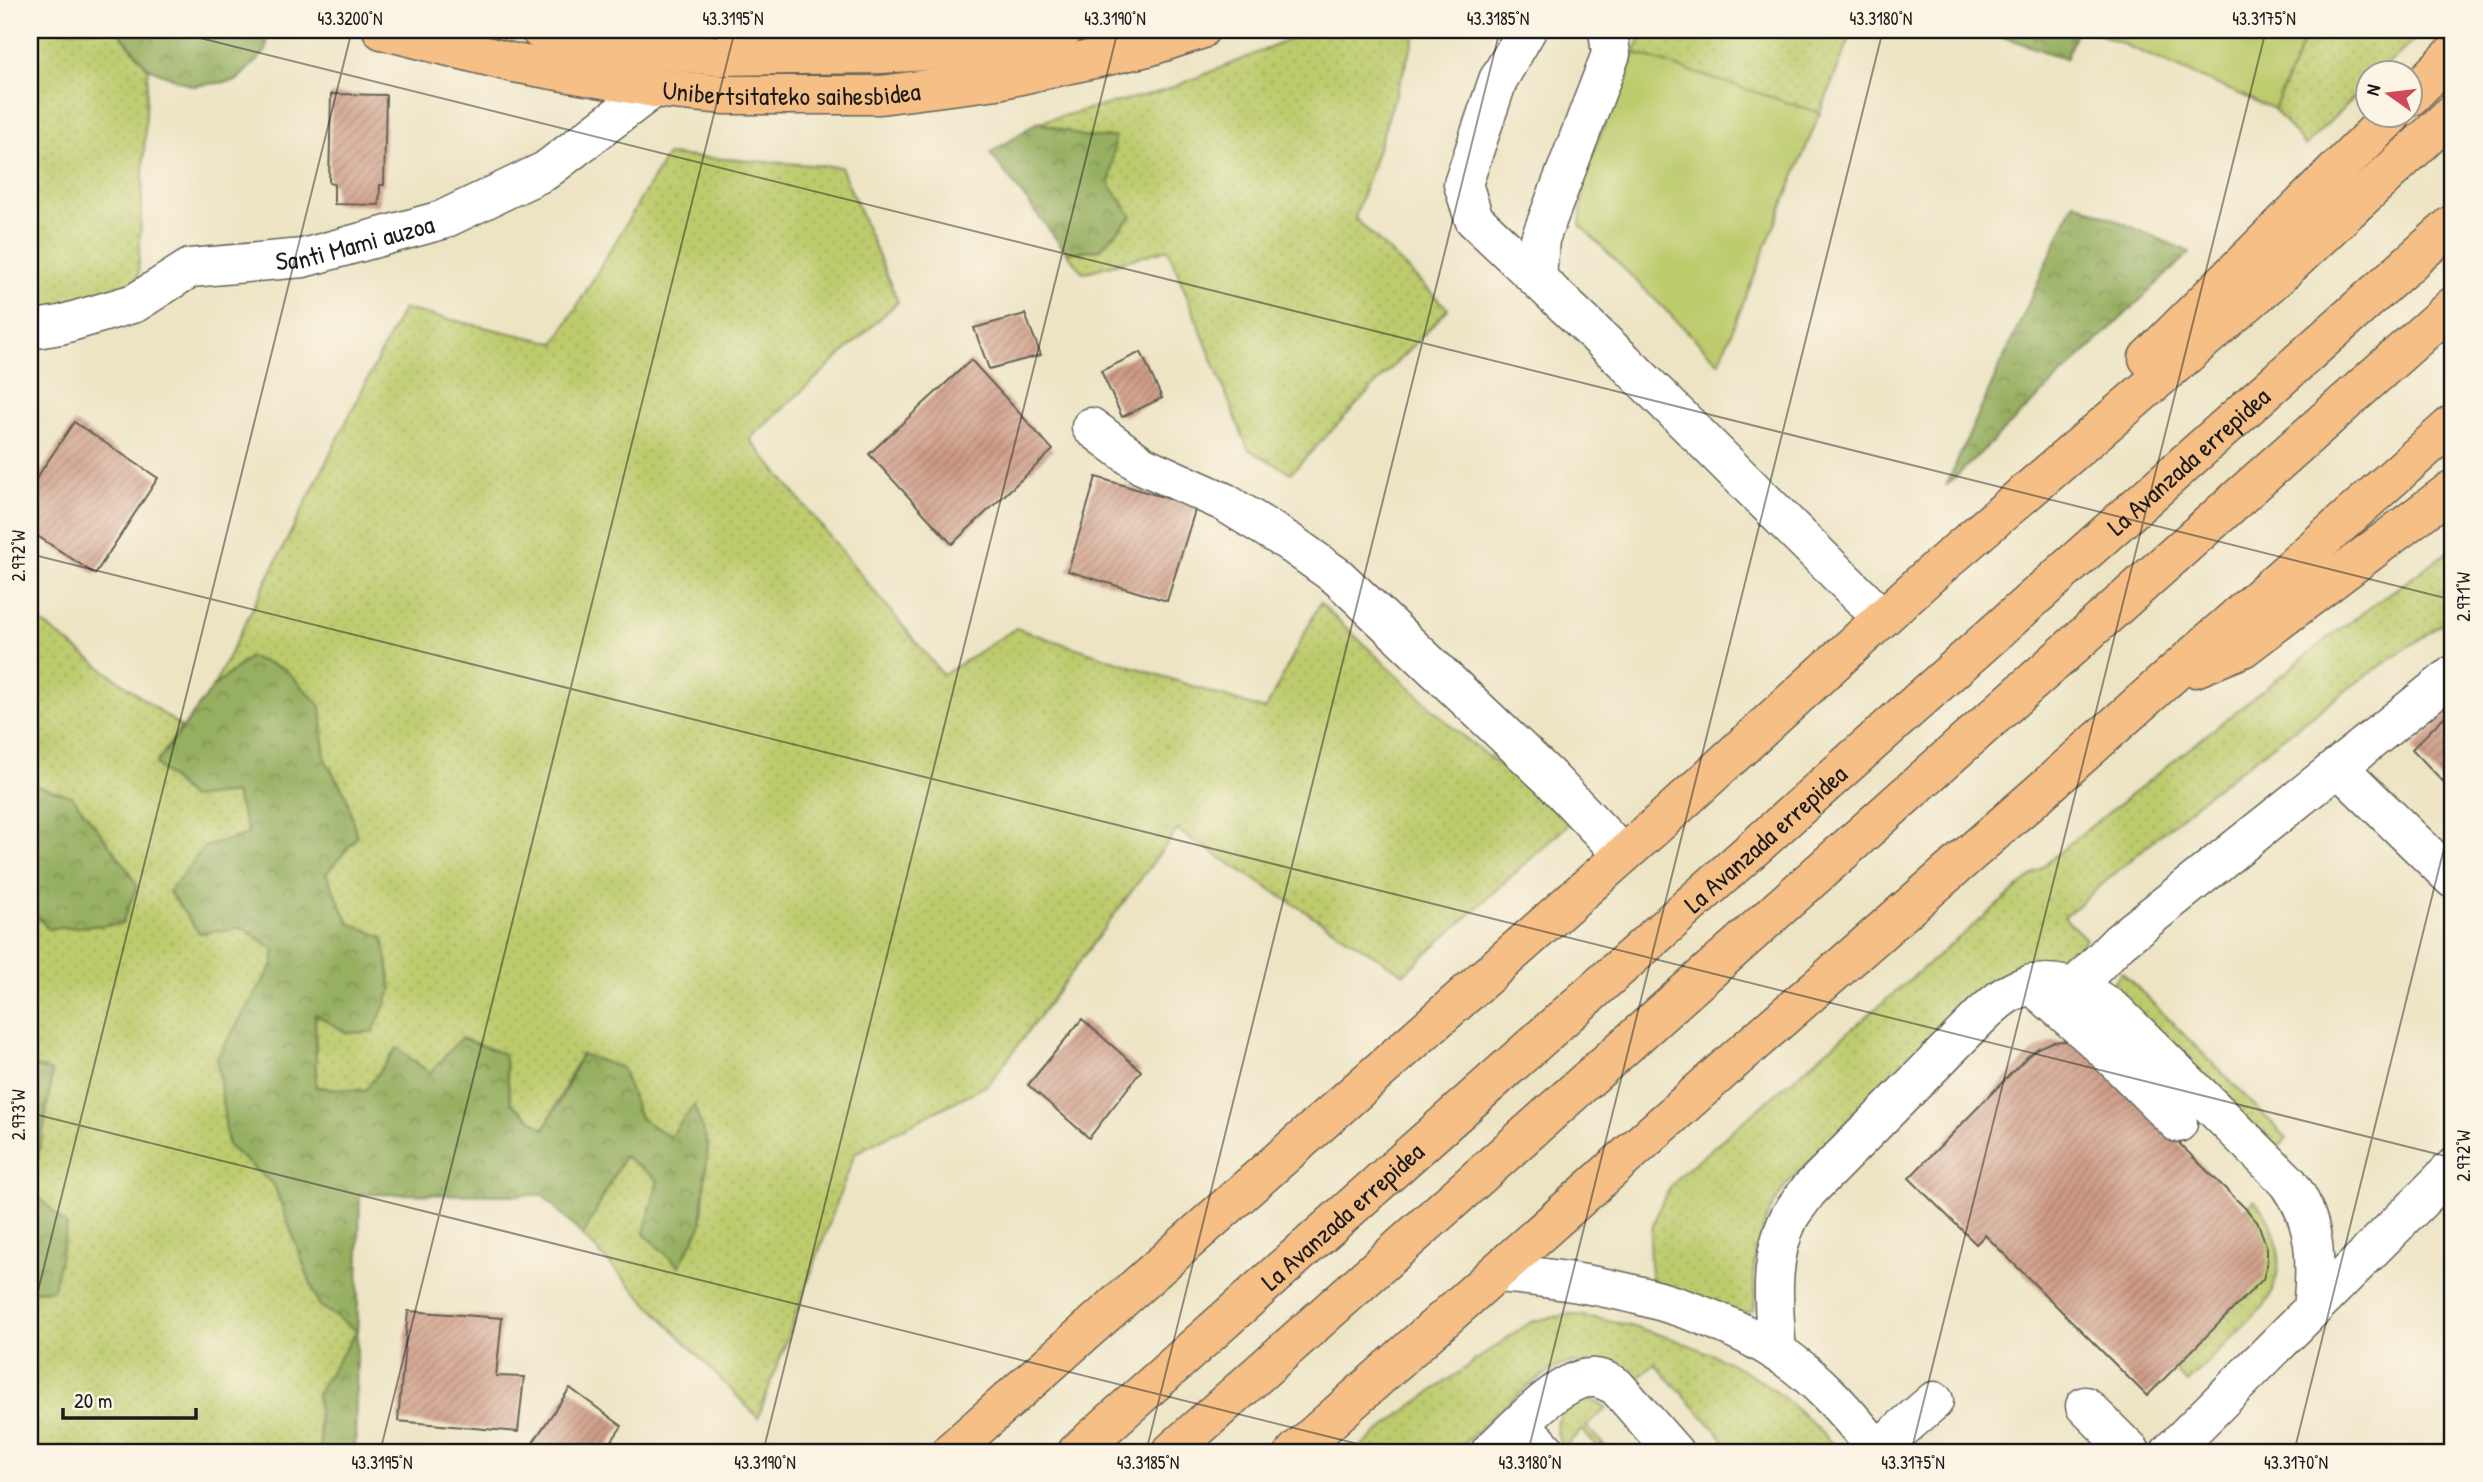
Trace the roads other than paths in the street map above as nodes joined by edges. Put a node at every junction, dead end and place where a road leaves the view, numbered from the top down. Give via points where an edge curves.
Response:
1 (382, 30) edge
2 (540, 30) edge
3 (771, 30) edge
4 (1063, 30) edge
5 (1200, 30) edge
6 (1527, 30) edge
7 (1608, 30) edge
8 (2453, 54) edge
9 (722, 56) junction
10 (2424, 83) edge
11 (654, 88) junction
12 (2453, 113) edge
13 (2377, 130) edge
14 (2453, 224) edge
15 (1537, 278) junction
16 (2453, 306) edge
17 (30, 330) edge
18 (2453, 424) edge
19 (1091, 426) dead end
20 (2453, 489) edge
21 (1933, 572) junction
22 (1882, 618) junction
23 (2453, 675) edge
24 (2164, 682) junction
25 (2338, 767) junction
26 (1622, 854) junction
27 (2453, 879) edge
28 (2031, 984) junction
29 (2075, 987) junction
30 (2178, 1123) dead end
31 (2453, 1168) edge
32 (1499, 1273) junction
33 (2312, 1309) junction
34 (1777, 1353) junction
35 (1934, 1401) dead end
36 (2085, 1406) dead end
37 (1521, 1424) junction
38 (1878, 1451) edge
39 (950, 1452) edge
40 (1077, 1452) edge
41 (1171, 1452) edge
42 (1296, 1452) edge
43 (1490, 1452) edge
44 (1547, 1452) edge
45 (1674, 1452) edge
46 (2131, 1452) edge
47 (2170, 1452) edge

1 - 11 main road, Unibertsitateko saihesbidea via 514,64
2 - 9 main road, Unibertsitateko saihesbidea via 641,49
3 - 9 street
4 - 9 main road, Unibertsitateko saihesbidea via 984,47 933,51
5 - 11 main road, Unibertsitateko saihesbidea via 1148,47 998,80 880,95 725,95
6 - 15 street via 1498,80 1463,184 1475,219
7 - 15 street via 1611,54 1540,239
8 - 10 main road
11 - 17 street, Santi Mami auzoa via 545,171 442,220 303,258 190,268 135,303
12 - 21 main road via 2276,279
13 - 21 main road
14 - 40 main road, La Avanzada errepidea
15 - 22 street
16 - 41 main road
18 - 24 main road
19 - 26 street via 1142,466 1224,502 1338,577
20 - 24 main road via 2243,648
21 - 22 main road
22 - 26 main road
23 - 25 street
24 - 32 main road
25 - 27 street
25 - 29 street via 2119,942
26 - 39 main road
28 - 29 street
28 - 30 street
28 - 34 street via 2008,994 1982,1015 1808,1191 1790,1218 1772,1281
29 - 33 street via 2117,1013 2288,1182 2311,1225 2315,1251
31 - 33 street
32 - 34 street via 1622,1289 1729,1326
32 - 42 main road
33 - 47 street
34 - 38 street via 1853,1420
35 - 38 street
36 - 46 street
37 - 43 street
37 - 44 street
37 - 45 street via 1560,1388 1592,1377 1616,1386

